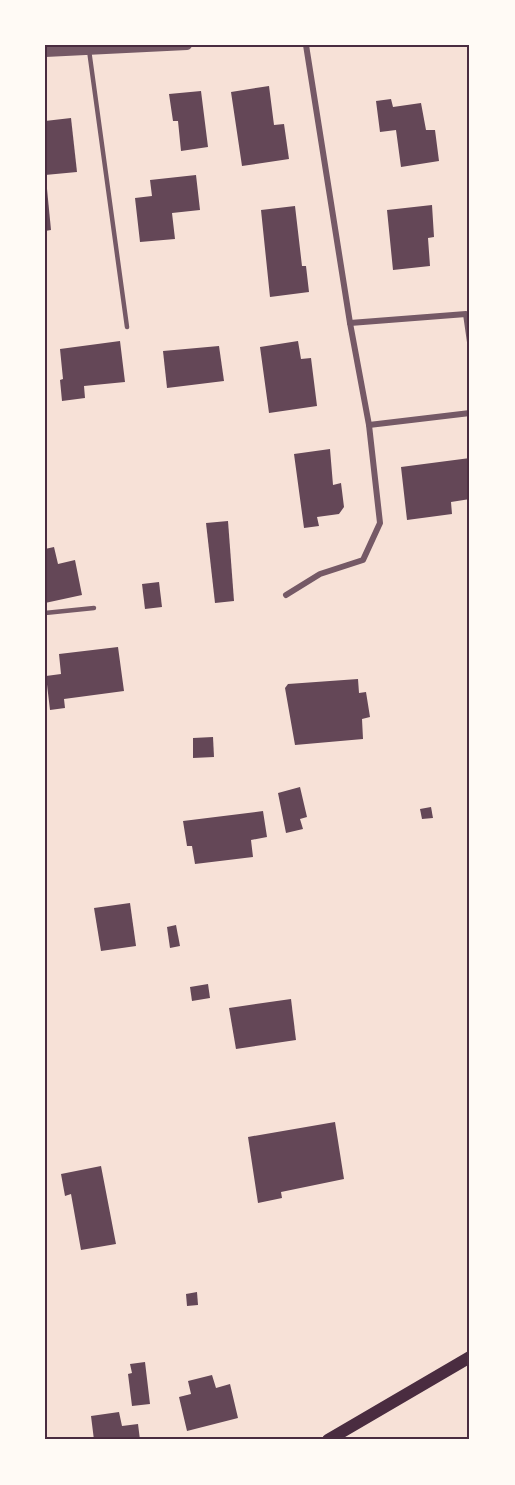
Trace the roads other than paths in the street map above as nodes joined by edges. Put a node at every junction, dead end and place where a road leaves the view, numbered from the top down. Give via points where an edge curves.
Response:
1 (187, 45) edge
2 (306, 45) edge
3 (89, 50) junction
4 (45, 52) edge
5 (350, 322) junction
6 (127, 327) dead end
7 (470, 342) edge
8 (470, 412) edge
9 (369, 425) junction
10 (286, 595) dead end
11 (94, 608) dead end
12 (45, 613) edge
13 (470, 1357) edge
14 (328, 1440) edge

1 - 3 street
2 - 5 street
3 - 4 street
3 - 6 lane
5 - 7 street via 466,314
5 - 9 street
8 - 9 street
9 - 10 street via 380,523 363,560 320,574
11 - 12 lane
13 - 14 main road

